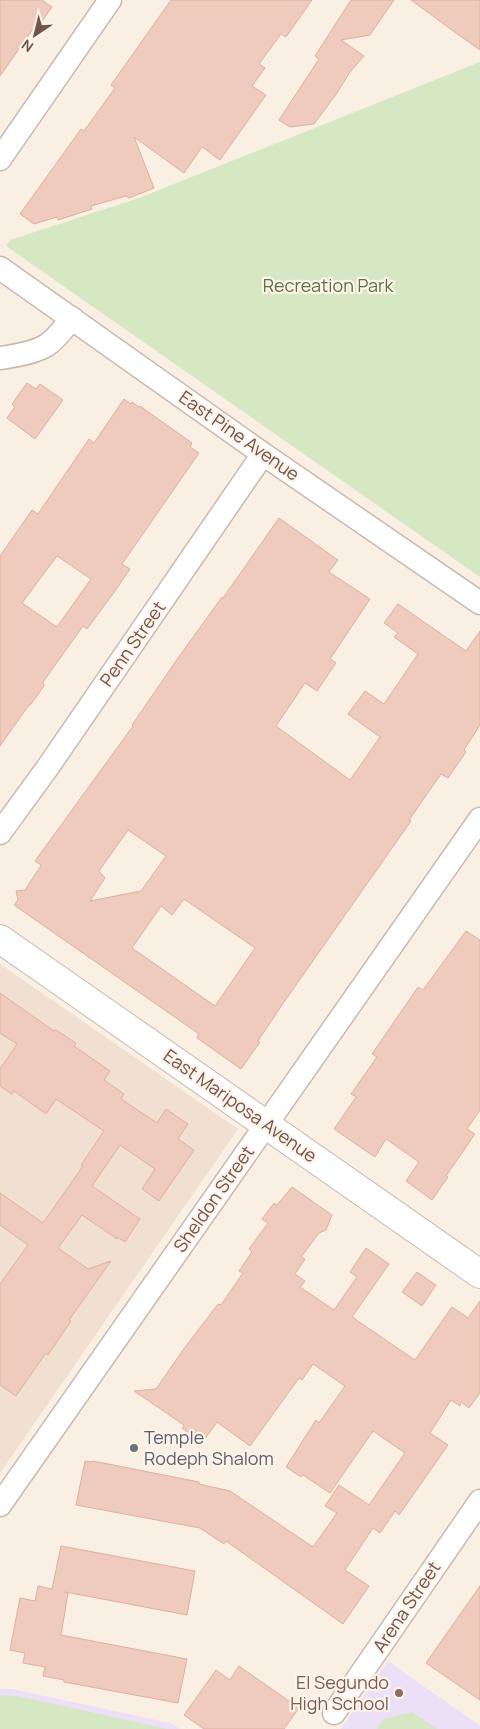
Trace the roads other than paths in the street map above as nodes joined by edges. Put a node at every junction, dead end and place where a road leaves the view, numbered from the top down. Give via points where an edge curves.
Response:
1 (110, 0) edge
2 (0, 159) edge
3 (0, 268) edge
4 (72, 318) junction
5 (0, 358) edge
6 (263, 454) junction
7 (480, 603) edge
8 (480, 819) edge
9 (0, 833) edge
10 (0, 939) edge
11 (266, 1124) junction
12 (480, 1274) edge
13 (480, 1501) edge
14 (0, 1505) edge
15 (334, 1713) dead end

1 - 2 street
3 - 4 street, East Pine Avenue
4 - 5 street via 46,345
4 - 6 street, East Pine Avenue
6 - 7 street, East Pine Avenue
6 - 9 street, Penn Street
8 - 11 street, Sheldon Street
10 - 11 street, East Mariposa Avenue
11 - 12 street, East Mariposa Avenue
11 - 14 street, Sheldon Street
13 - 15 street, Arena Street

